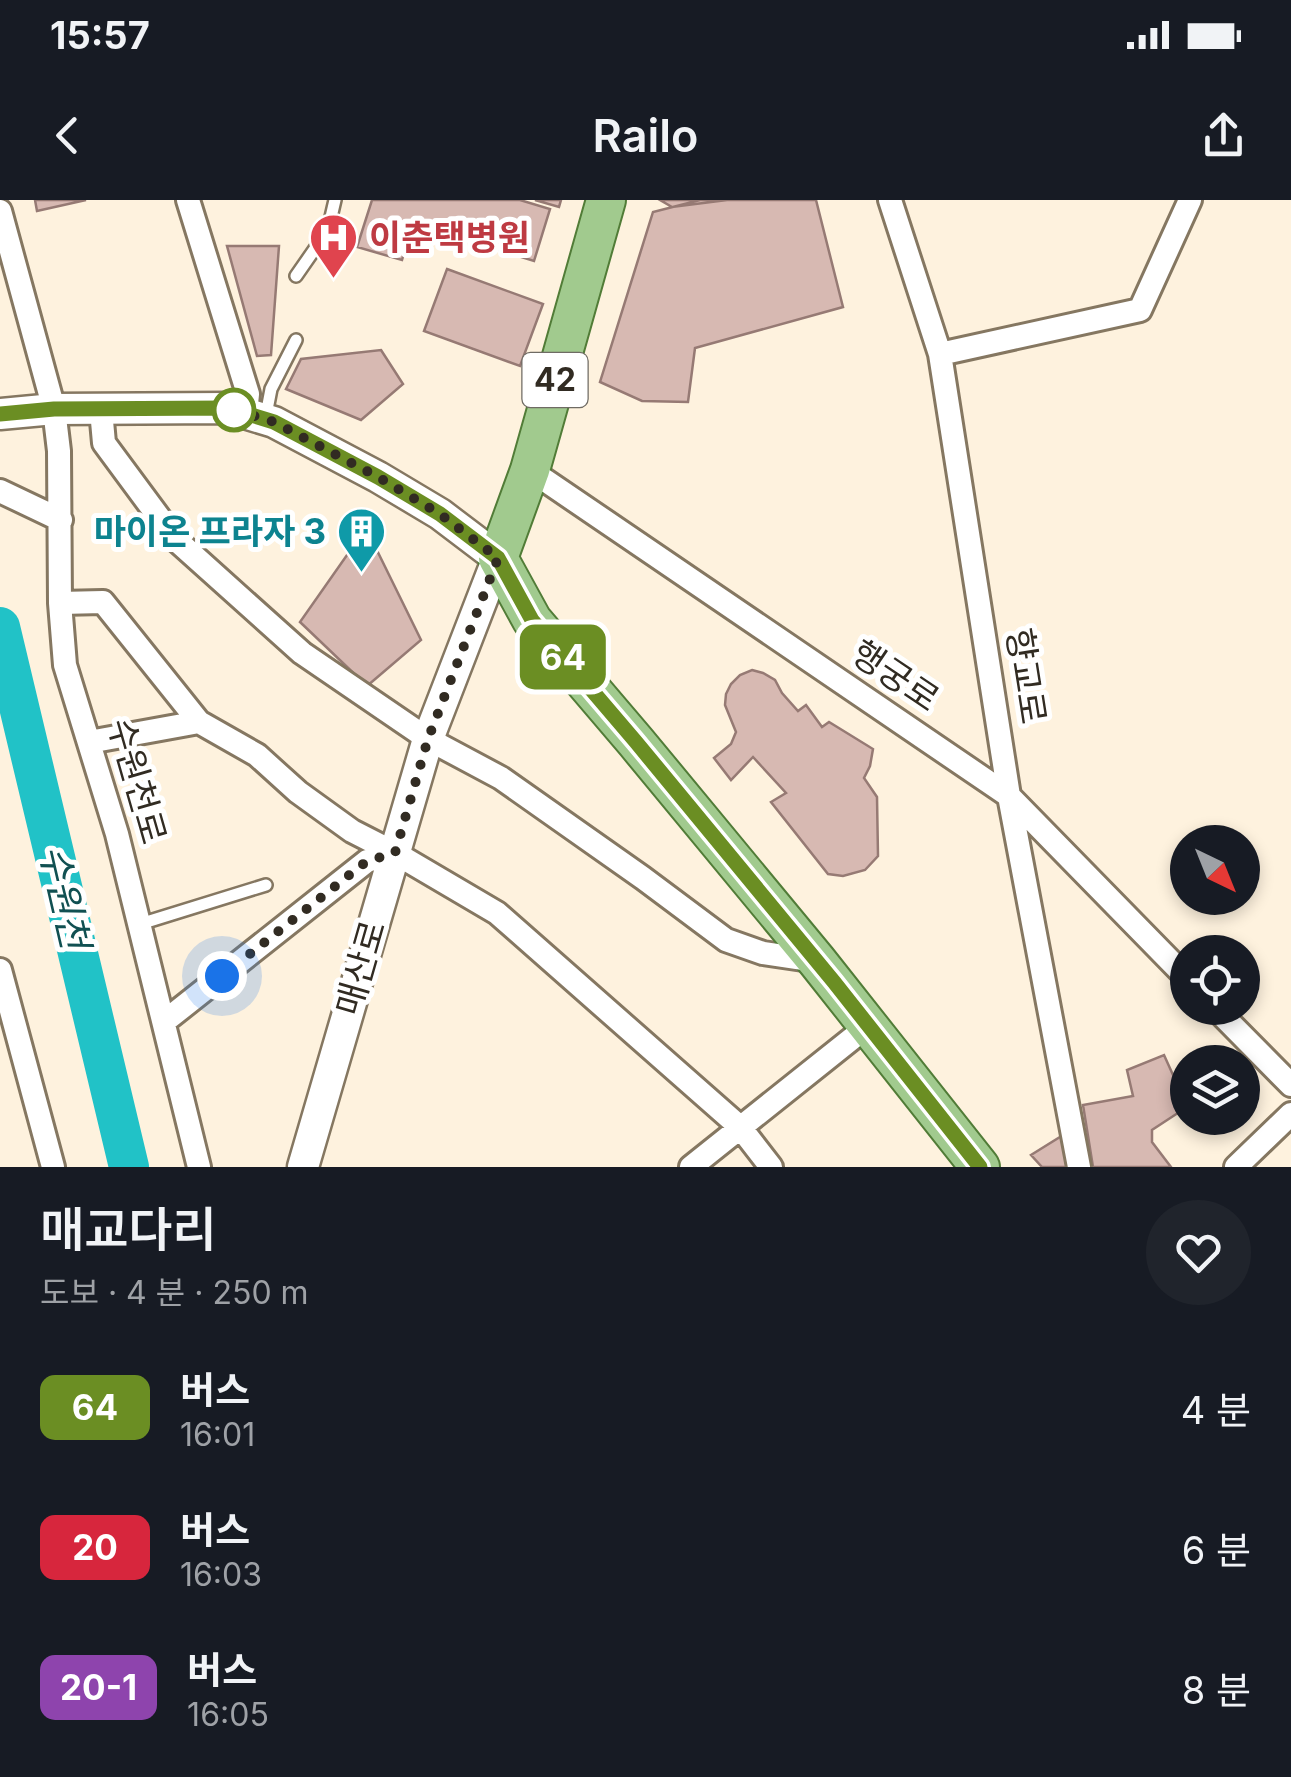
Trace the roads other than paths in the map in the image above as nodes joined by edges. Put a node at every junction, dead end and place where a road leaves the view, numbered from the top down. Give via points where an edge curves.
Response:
1 (188, 200) edge
2 (335, 200) edge
3 (606, 200) edge
4 (890, 200) edge
5 (1190, 200) edge
6 (0, 211) edge
7 (296, 276) dead end
8 (296, 340) dead end
9 (940, 354) junction
10 (2, 406) edge
11 (54, 409) junction
12 (101, 410) junction
13 (255, 416) junction
14 (530, 470) junction
15 (0, 491) edge
16 (60, 520) junction
17 (498, 558) junction
18 (60, 603) junction
19 (199, 722) junction
20 (428, 739) junction
21 (89, 742) junction
22 (1009, 796) junction
23 (395, 853) junction
24 (266, 884) dead end
25 (140, 924) junction
26 (817, 961) junction
27 (1170, 961) edge
28 (0, 970) edge
29 (165, 1022) junction
30 (870, 1025) junction
31 (1232, 1025) edge
32 (1291, 1085) edge
33 (1291, 1114) edge
34 (740, 1126) junction
35 (971, 1161) edge
36 (54, 1167) edge
37 (200, 1167) edge
38 (303, 1167) edge
39 (691, 1167) edge
40 (771, 1167) edge
41 (1079, 1167) edge
42 (1236, 1167) edge

1 - 13 street
2 - 7 lane via 328,230
3 - 14 main road, 매산로 / 42
4 - 9 street, 향교로
5 - 9 street via 1140,310
6 - 11 street, 수원천로
8 - 13 lane
9 - 22 street, 향교로
10 - 11 street
11 - 12 street
11 - 16 street, 수원천로
12 - 13 street via 228,408
12 - 20 street via 104,442 175,539 302,653
13 - 17 street via 378,477
14 - 17 main road, 매산로 / 42
14 - 22 street, 행궁로
15 - 16 street
16 - 18 street, 수원천로
17 - 20 street, 매산로
17 - 26 main road via 532,620
18 - 19 street via 103,602
18 - 21 street, 수원천로 via 66,665
19 - 21 street
19 - 23 street via 257,756 352,831
20 - 23 street, 매산로
20 - 26 street via 501,778 726,940
21 - 25 street, 수원천로
22 - 27 street, 행궁로
22 - 41 street, 향교로
23 - 29 street via 367,861
23 - 34 street via 497,914
23 - 38 street, 매산로
24 - 25 lane
25 - 29 street, 수원천로
26 - 30 main road
28 - 36 street
29 - 37 street, 수원천로
30 - 34 street
30 - 35 main road
31 - 32 street
33 - 42 street
34 - 39 street
34 - 40 street

